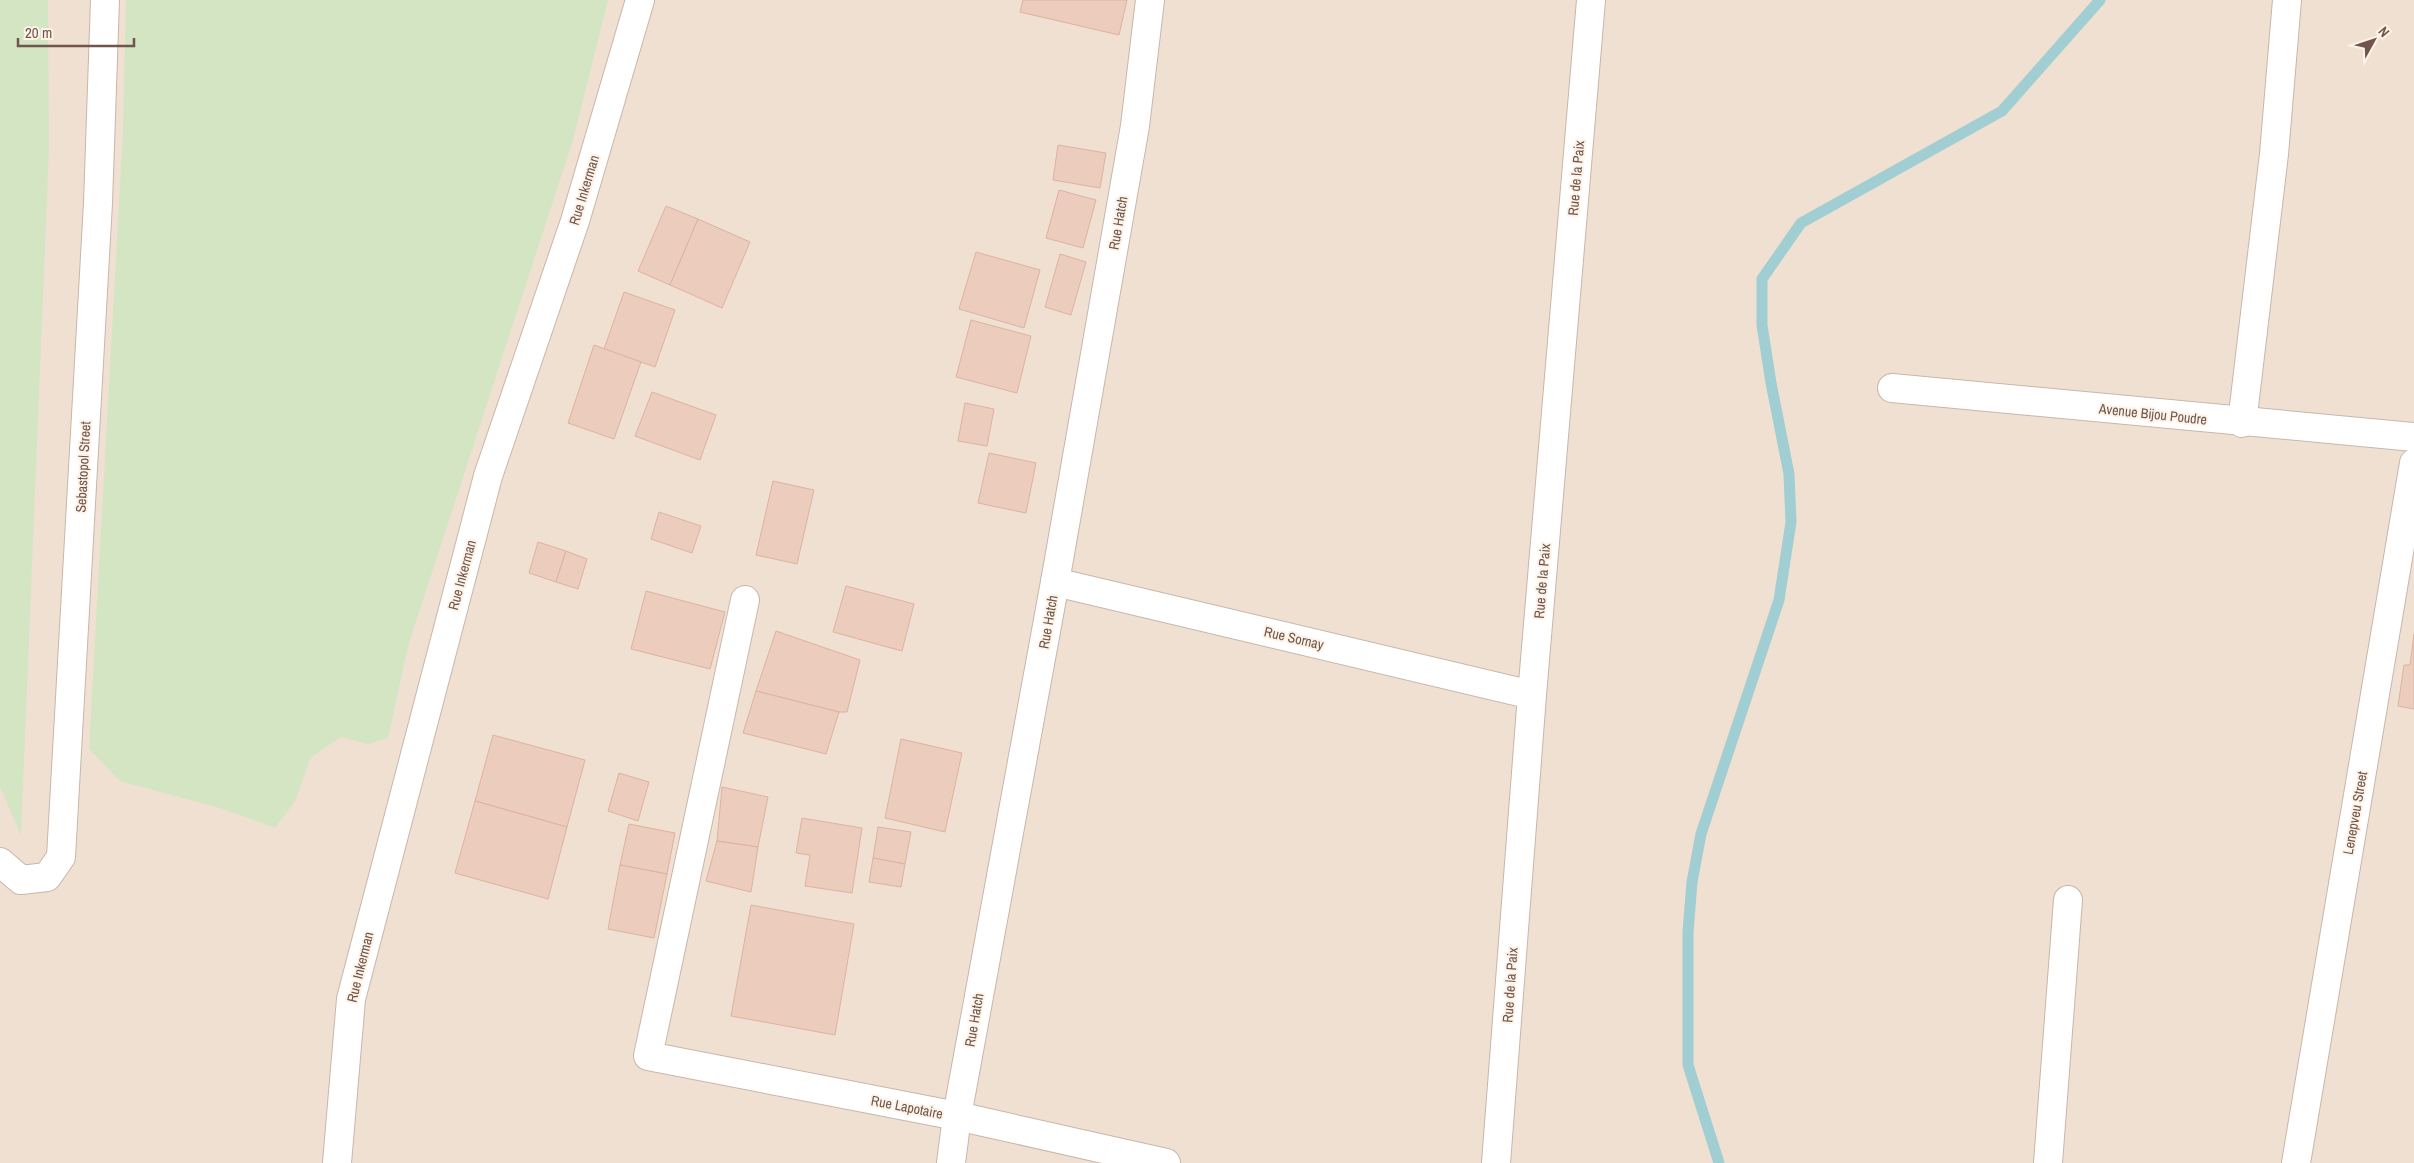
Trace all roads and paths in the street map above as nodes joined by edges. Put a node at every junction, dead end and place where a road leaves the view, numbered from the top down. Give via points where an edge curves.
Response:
1 (105, 0) edge
2 (640, 0) edge
3 (1150, 0) edge
4 (1591, 0) edge
5 (2287, 0) edge
6 (1892, 388) dead end
7 (2242, 422) junction
8 (2414, 438) edge
9 (2414, 463) edge
10 (1055, 582) junction
11 (745, 600) dead end
12 (1532, 695) junction
13 (0, 862) edge
14 (2068, 900) dead end
15 (957, 1116) junction
16 (337, 1163) edge
17 (951, 1163) edge
18 (1166, 1163) edge
19 (1496, 1163) edge
20 (2048, 1163) edge
21 (2296, 1163) edge

1 - 13 street, Sebastopol Street via 98,203 61,857 47,877 21,880
2 - 16 street, Rue Inkerman via 575,221 488,476 354,990
3 - 10 street, Rue Hatch via 1135,126
4 - 12 street, Rue de la Paix
5 - 7 street via 2274,154
6 - 7 street, Avenue Bijou Poudre
7 - 8 street, Avenue Bijou Poudre
9 - 21 street, Lenepveu Street
10 - 12 street, Rue Sornay
10 - 15 street, Rue Hatch
11 - 15 street, Rue Lapotaire via 648,1056
12 - 19 street, Rue de la Paix
14 - 20 street
15 - 17 street, Rue Hatch
15 - 18 street, Rue Lapotaire

